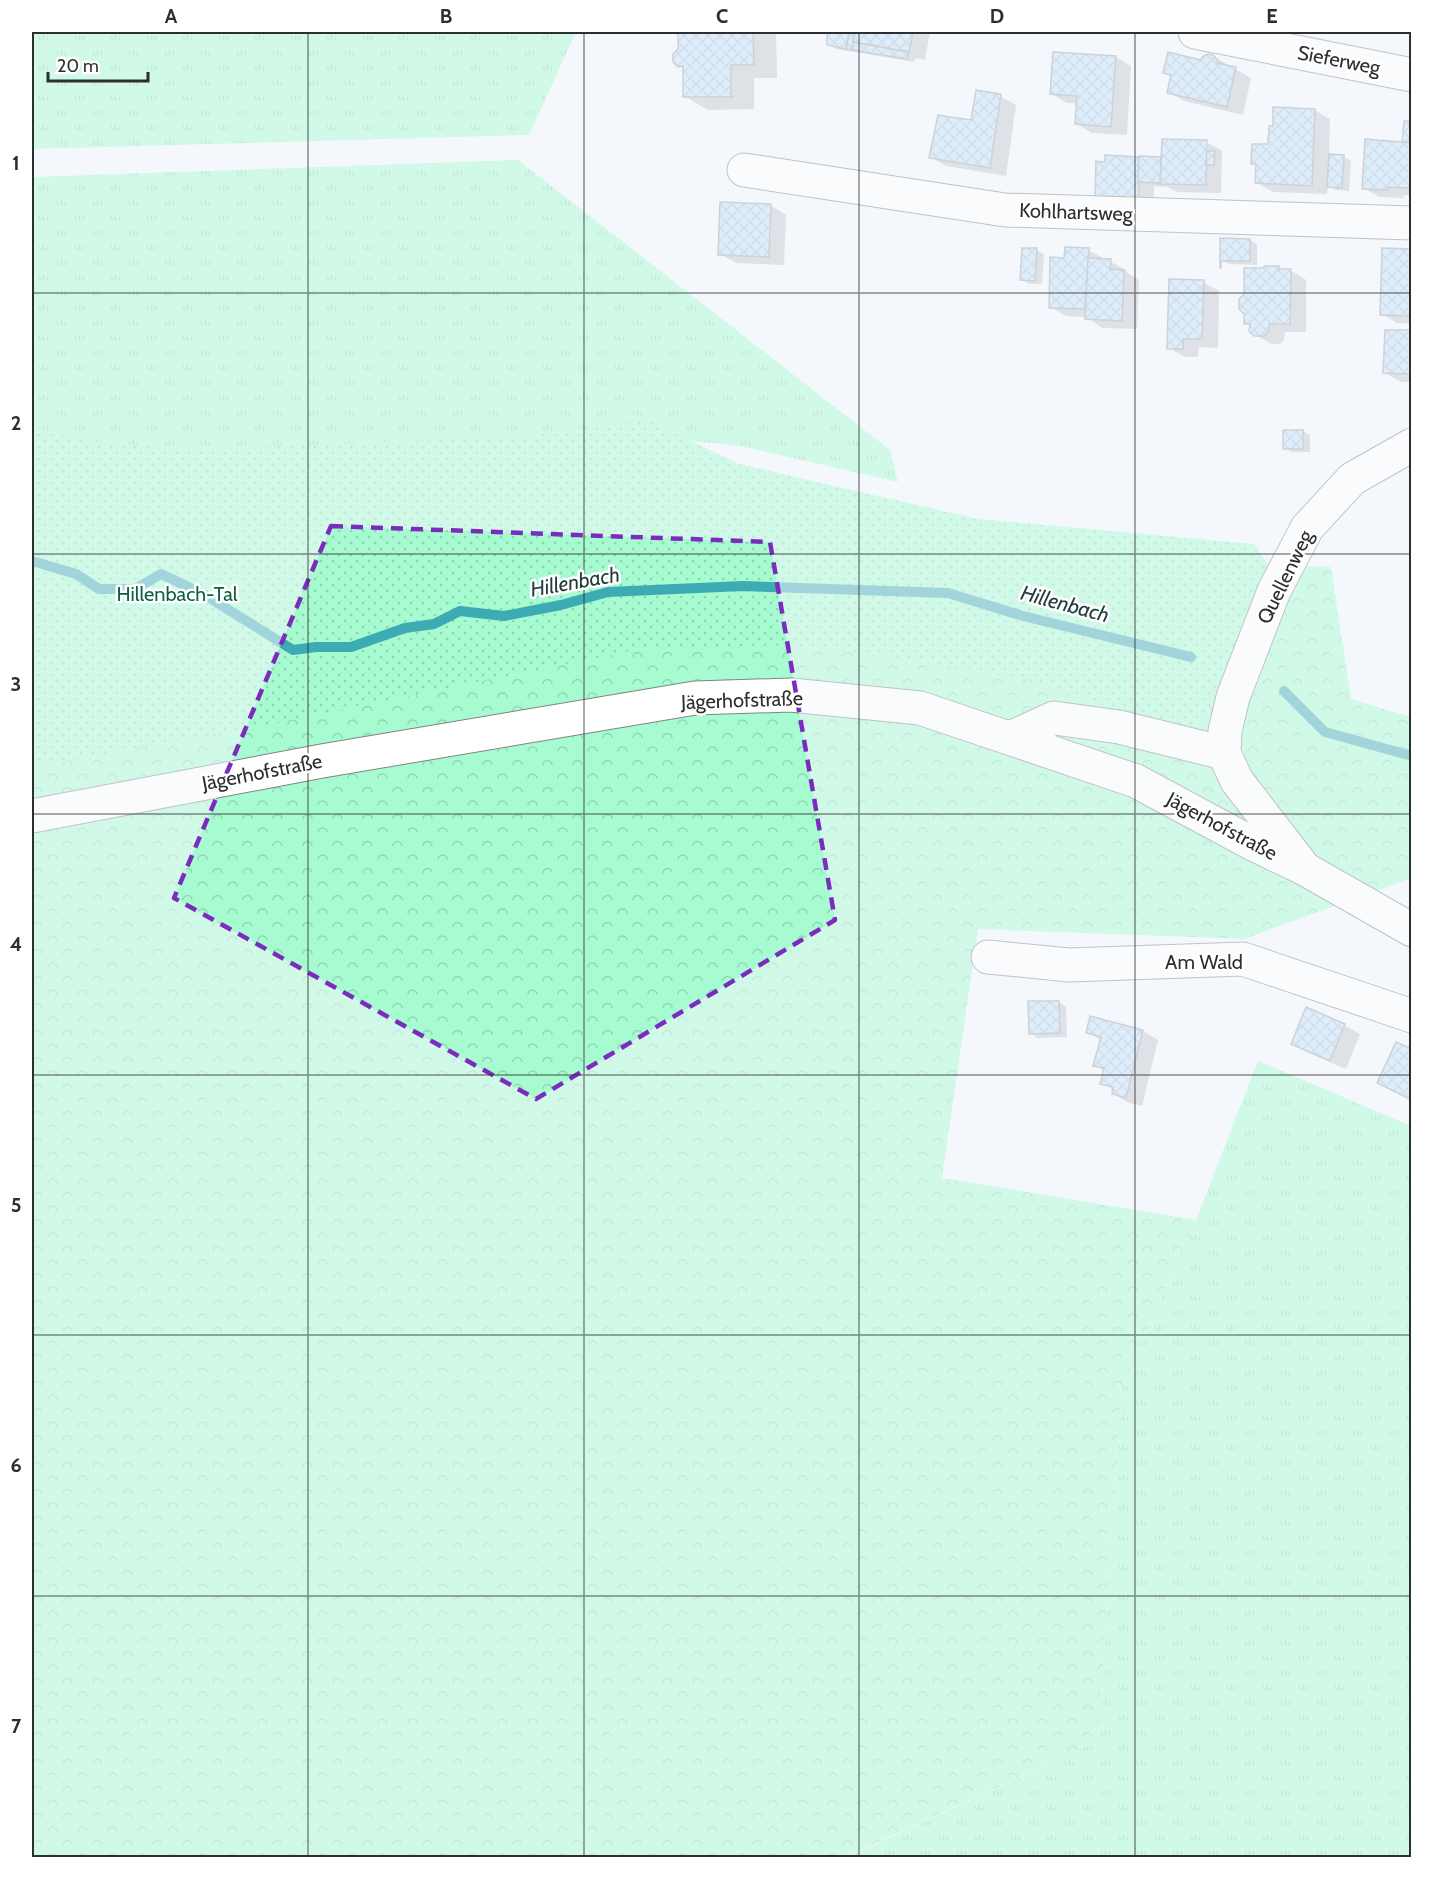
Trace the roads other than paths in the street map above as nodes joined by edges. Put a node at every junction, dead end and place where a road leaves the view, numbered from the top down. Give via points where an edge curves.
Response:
1 (1195, 32) edge
2 (1412, 75) edge
3 (744, 170) dead end
4 (1412, 223) edge
5 (1412, 445) edge
6 (1010, 738) junction
7 (1224, 753) junction
8 (32, 816) edge
9 (1305, 869) junction
10 (1412, 930) edge
11 (988, 957) dead end
12 (1412, 1016) edge

1 - 2 street, Sieferweg
3 - 4 street, Kohlhartsweg via 1005,210
5 - 7 street, Quellenweg via 1352,479 1308,528 1274,591 1233,697
6 - 7 street via 1054,718 1119,727
6 - 8 street, Jägerhofstraße via 920,708 791,695 695,698 322,761
6 - 9 street, Jägerhofstraße via 1136,781
7 - 9 street, Quellenweg via 1236,781
9 - 10 street, Jägerhofstraße
11 - 12 street, Am Wald via 1070,965 1244,959

